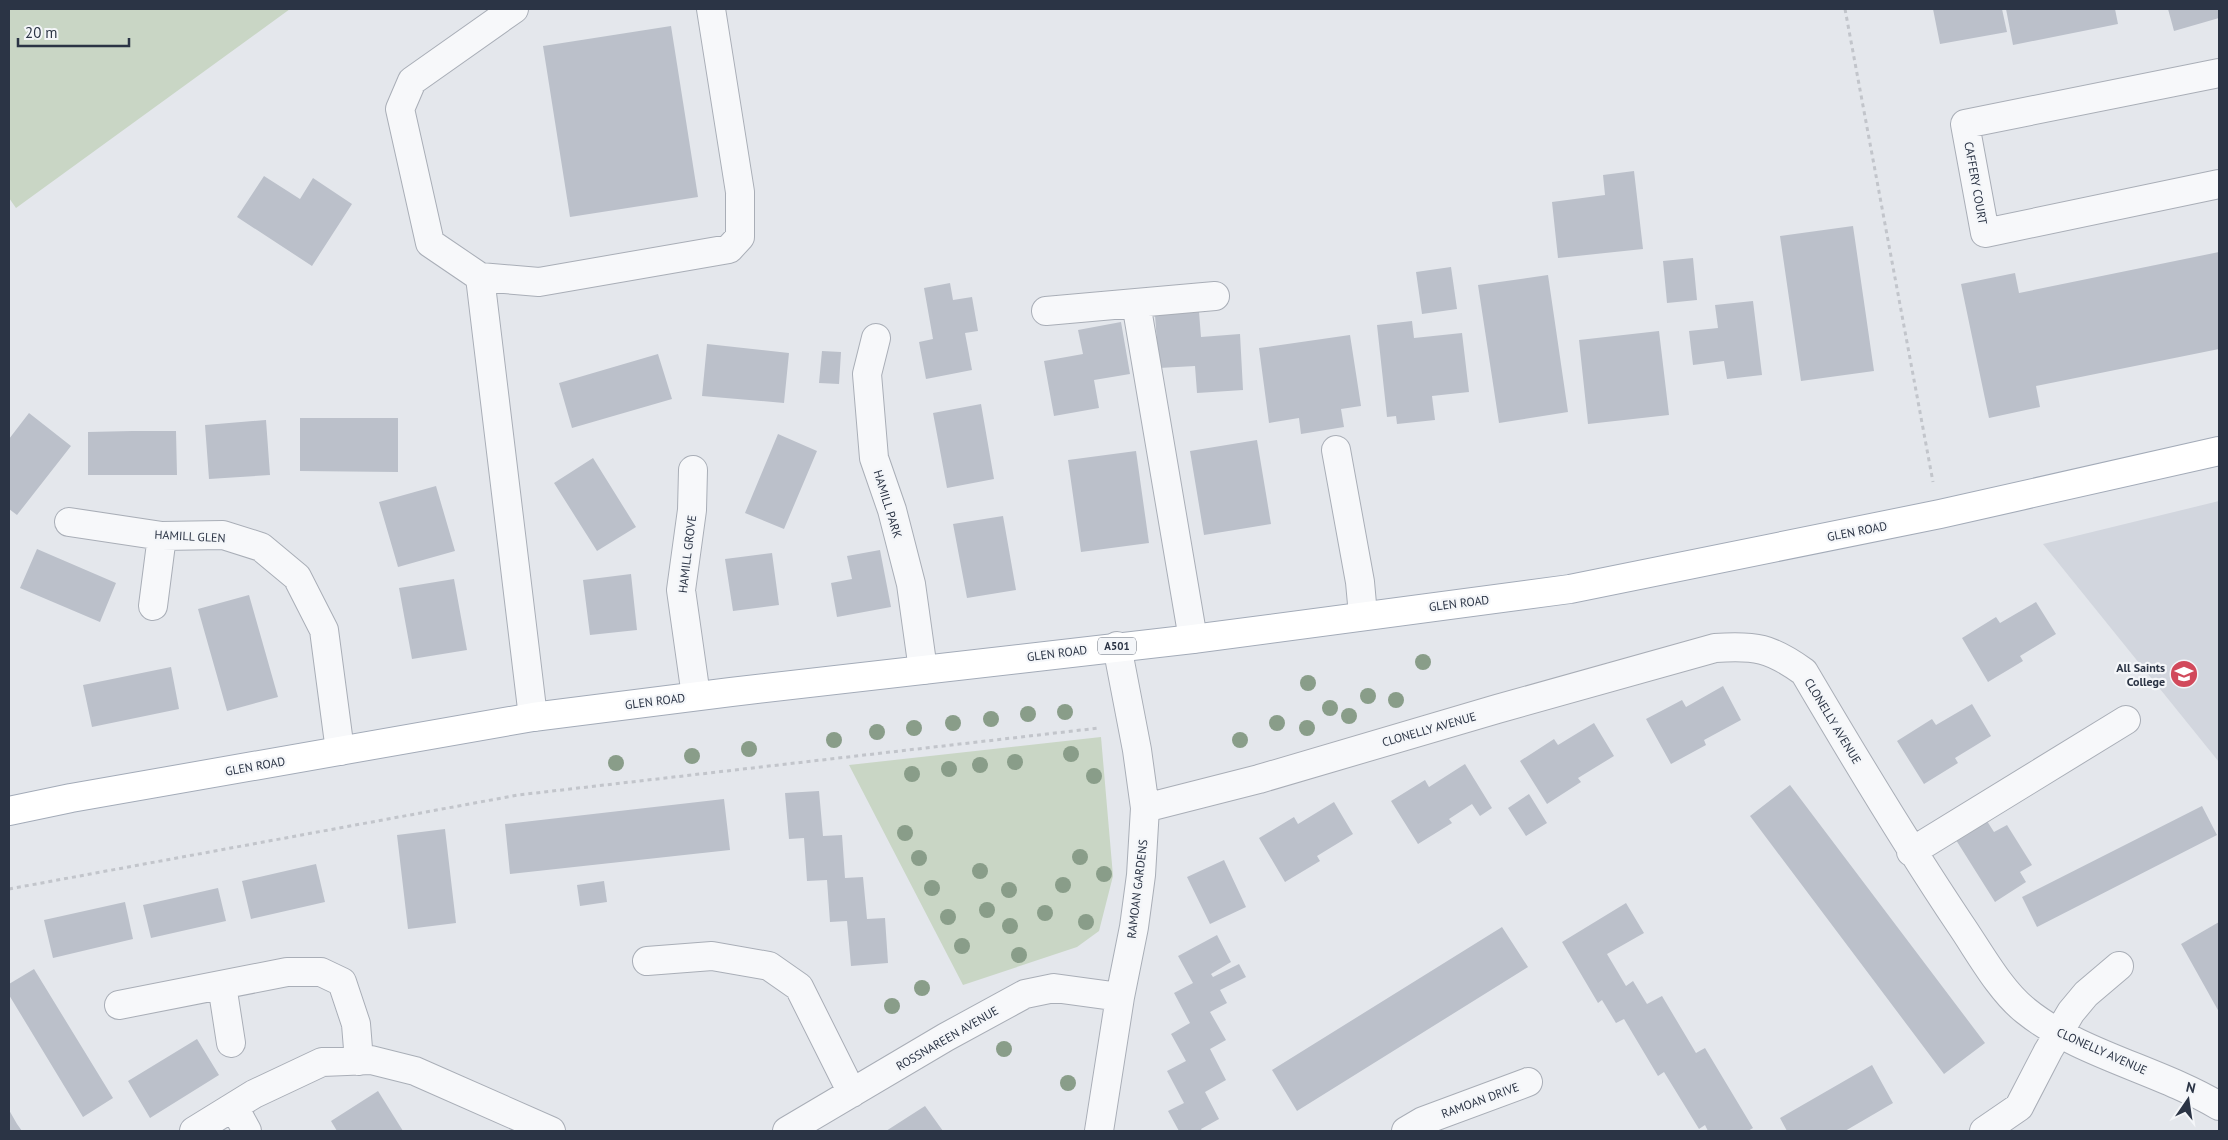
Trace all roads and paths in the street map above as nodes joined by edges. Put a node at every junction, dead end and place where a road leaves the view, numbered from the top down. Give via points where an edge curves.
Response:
1 (514, 9) edge
2 (711, 9) edge
3 (1845, 9) edge
4 (2219, 73) edge
5 (2219, 184) edge
6 (480, 277) junction
7 (1215, 296) dead end
8 (1136, 303) junction
9 (1046, 311) dead end
10 (876, 338) dead end
11 (1336, 450) dead end
12 (2219, 451) edge
13 (694, 470) dead end
14 (1940, 514) junction
15 (69, 522) dead end
16 (162, 536) junction
17 (153, 606) dead end
18 (1363, 615) junction
19 (1193, 639) junction
20 (1117, 646) junction
21 (923, 670) junction
22 (696, 696) junction
23 (533, 717) junction
24 (2126, 720) dead end
25 (1132, 725) junction
26 (340, 751) junction
27 (1145, 808) junction
28 (9, 811) edge
29 (1911, 852) junction
30 (9, 889) edge
31 (647, 961) dead end
32 (2119, 966) dead end
33 (222, 985) junction
34 (1120, 996) junction
35 (118, 1005) dead end
36 (2058, 1032) junction
37 (231, 1043) dead end
38 (359, 1061) junction
39 (1528, 1082) dead end
40 (852, 1093) junction
41 (2219, 1106) edge
42 (234, 1107) junction
43 (1419, 1128) edge
44 (194, 1131) edge
45 (247, 1131) edge
46 (550, 1131) edge
47 (787, 1131) edge
48 (1099, 1131) edge
49 (1984, 1131) edge

1 - 6 street via 412,81 400,109 430,243
2 - 6 street via 740,192 740,237 729,249 539,282
3 - 14 path
4 - 5 street, CAFFERY COURT via 1965,124 1985,233
6 - 23 street
7 - 8 street
8 - 9 street
8 - 19 street
10 - 21 street, HAMILL PARK via 867,374 874,458 892,510 911,584
11 - 18 street
12 - 14 main road, GLEN ROAD / A501
13 - 22 street, HAMILL GROVE via 681,590
14 - 18 main road, GLEN ROAD / A501 via 1570,589
15 - 16 street, HAMILL GLEN
16 - 17 street
16 - 26 street, HAMILL GLEN via 222,536 261,547 297,577 324,630
18 - 19 main road, GLEN ROAD / A501
19 - 20 main road, GLEN ROAD / A501
20 - 21 main road, GLEN ROAD / A501
20 - 25 street, RAMOAN GARDENS
21 - 22 main road, GLEN ROAD / A501
22 - 23 main road, GLEN ROAD / A501
23 - 26 main road, GLEN ROAD / A501
24 - 29 street
25 - 27 street, RAMOAN GARDENS
25 - 30 path via 518,795
26 - 28 main road, GLEN ROAD / A501
27 - 29 street, CLONELLY AVENUE via 1258,779 1715,648 1739,646 1759,648 1784,658 1804,672
27 - 34 street, RAMOAN GARDENS via 1141,875
29 - 36 street, CLONELLY AVENUE via 1997,980 2025,1011
31 - 40 street via 712,956 769,966 799,987
32 - 36 street via 2086,994
33 - 35 street
33 - 37 street
33 - 38 street via 287,972 321,972 342,982 356,1024
34 - 40 street, ROSSNAREEN AVENUE via 1054,988 1025,994
34 - 48 street, RAMOAN GARDENS
36 - 41 street, CLONELLY AVENUE via 2196,1092
36 - 49 street via 2019,1108
38 - 42 street via 322,1062
38 - 46 street via 371,1060 415,1071
39 - 43 street, RAMOAN DRIVE
40 - 47 street, ROSSNAREEN AVENUE
42 - 44 street
42 - 45 street

